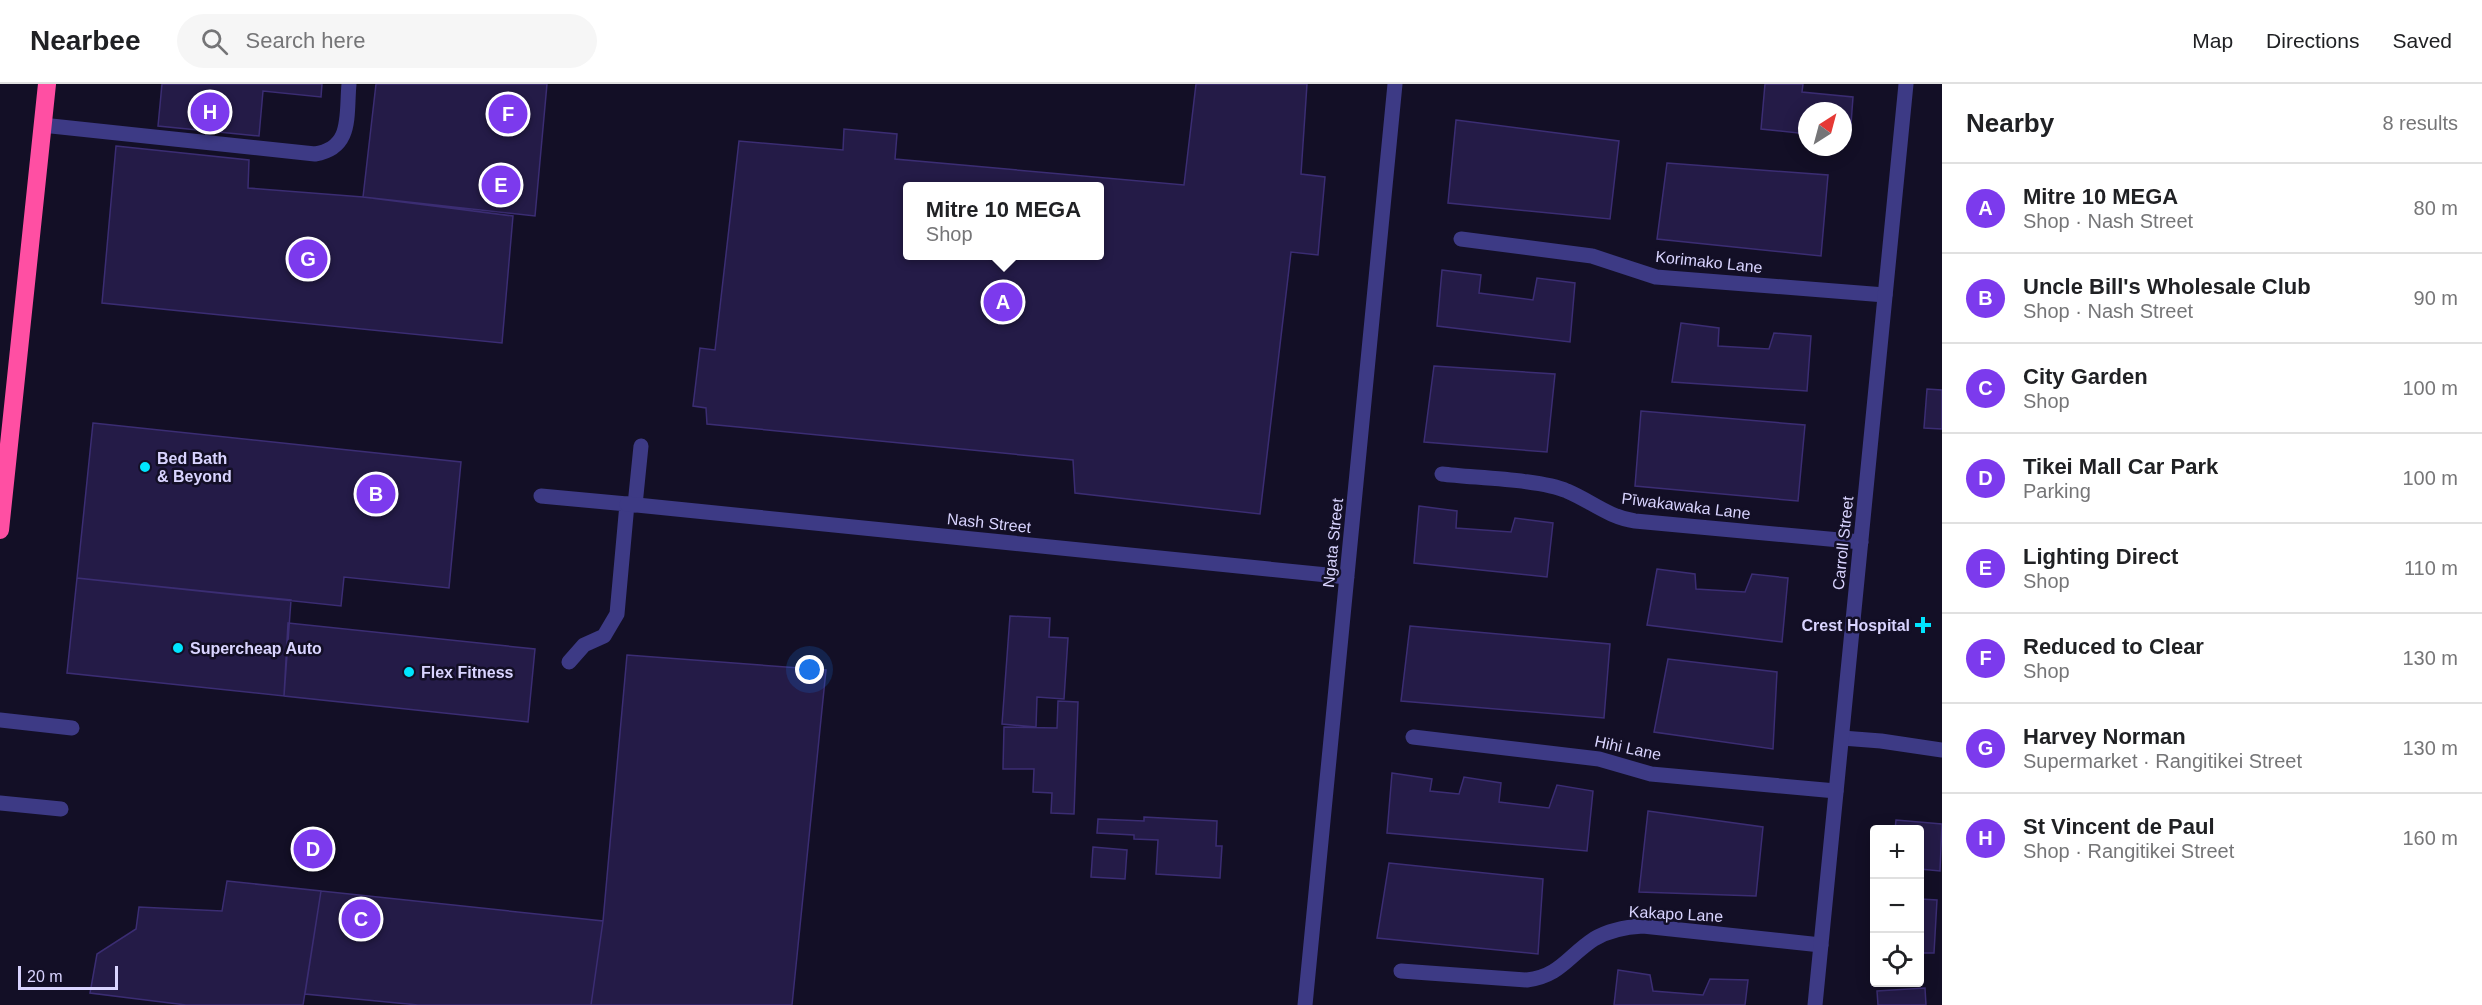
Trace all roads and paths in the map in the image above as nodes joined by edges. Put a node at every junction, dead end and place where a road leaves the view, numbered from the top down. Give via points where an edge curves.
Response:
1 (47, 84) edge
2 (349, 84) edge
3 (1395, 84) edge
4 (1906, 84) edge
5 (42, 125) junction
6 (1461, 239) dead end
7 (1886, 295) junction
8 (5, 432) edge
9 (641, 446) dead end
10 (1442, 474) dead end
11 (541, 496) dead end
12 (631, 505) junction
13 (0, 530) edge
14 (1861, 542) junction
15 (1347, 577) junction
16 (569, 662) dead end
17 (0, 720) edge
18 (72, 728) dead end
19 (1413, 737) dead end
20 (1842, 738) junction
21 (1942, 750) edge
22 (1836, 791) junction
23 (0, 803) edge
24 (61, 809) dead end
25 (1821, 945) junction
26 (1401, 971) dead end
27 (1305, 1005) edge
28 (1815, 1005) edge

1 - 5 highway
2 - 5 street via 344,136 328,152 315,154
3 - 15 street, Ngata Street
4 - 7 street, Carroll Street
5 - 8 highway
6 - 7 street, Korimako Lane via 1592,256 1656,277
7 - 14 street, Carroll Street
8 - 13 highway
9 - 12 street
10 - 14 street, Pīwakawaka Lane via 1567,490 1604,513 1626,520
11 - 12 street, Nash Street
12 - 15 street, Nash Street
12 - 16 street via 617,614 604,636 584,645
14 - 20 street, Carroll Street
15 - 27 street, Ngata Street
17 - 18 street
19 - 22 street, Hihi Lane via 1599,759 1652,774
20 - 21 street
20 - 22 street, Carroll Street
22 - 25 street, Carroll Street
23 - 24 street
25 - 26 street, Kakapo Lane via 1643,926 1624,928 1592,940 1555,972 1527,981
25 - 28 street, Carroll Street

